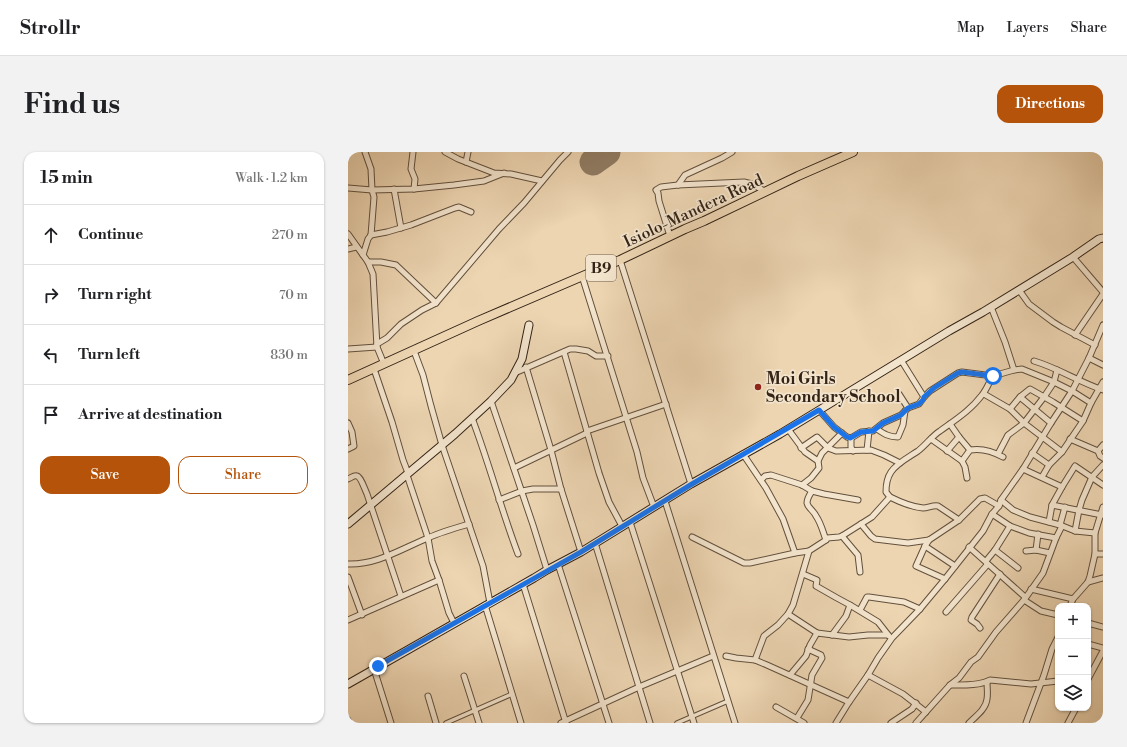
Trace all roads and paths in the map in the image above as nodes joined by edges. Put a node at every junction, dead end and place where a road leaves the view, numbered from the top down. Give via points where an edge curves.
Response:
1 (365, 152) edge
2 (413, 152) edge
3 (445, 152) edge
4 (468, 152) edge
5 (568, 152) edge
6 (732, 152) edge
7 (853, 152) edge
8 (466, 162) junction
9 (504, 173) junction
10 (542, 181) junction
11 (678, 185) junction
12 (348, 188) edge
13 (394, 189) junction
14 (414, 189) junction
15 (372, 190) junction
16 (766, 192) junction
17 (471, 212) dead end
18 (401, 228) junction
19 (348, 234) edge
20 (371, 235) junction
21 (670, 236) junction
22 (1103, 238) edge
23 (356, 247) junction
24 (348, 249) edge
25 (363, 255) junction
26 (1073, 257) junction
27 (620, 260) junction
28 (368, 262) junction
29 (582, 276) junction
30 (1020, 290) junction
31 (1103, 293) edge
32 (436, 303) junction
33 (991, 307) junction
34 (529, 325) dead end
35 (1103, 325) edge
36 (1076, 335) junction
37 (377, 346) junction
38 (1095, 346) junction
39 (348, 348) edge
40 (414, 351) junction
41 (564, 352) junction
42 (608, 356) junction
43 (1089, 358) junction
44 (901, 360) junction
45 (1034, 361) dead end
46 (384, 364) junction
47 (1103, 365) edge
48 (526, 367) junction
49 (374, 369) junction
50 (1014, 370) junction
51 (1058, 370) junction
52 (517, 372) junction
53 (993, 376) junction
54 (348, 380) edge
55 (1077, 380) junction
56 (1054, 382) junction
57 (1103, 382) edge
58 (1101, 390) edge
59 (1072, 391) junction
60 (899, 394) dead end
61 (984, 394) junction
62 (924, 397) junction
63 (1020, 397) junction
64 (1044, 397) junction
65 (491, 401) junction
66 (666, 404) junction
67 (1091, 404) junction
68 (1062, 408) junction
69 (1010, 409) junction
70 (1035, 409) junction
71 (819, 410) junction
72 (907, 410) junction
73 (627, 416) junction
74 (472, 418) junction
75 (1082, 421) junction
76 (348, 423) edge
77 (1024, 423) junction
78 (950, 424) junction
79 (1050, 424) junction
80 (788, 429) junction
81 (877, 429) junction
82 (869, 431) junction
83 (587, 432) junction
84 (842, 433) junction
85 (959, 437) junction
86 (1042, 437) junction
87 (850, 438) junction
88 (931, 439) junction
89 (1070, 439) junction
90 (442, 445) junction
91 (1103, 445) edge
92 (801, 448) junction
93 (828, 448) junction
94 (348, 449) edge
95 (551, 450) junction
96 (854, 450) junction
97 (867, 450) junction
98 (970, 450) junction
99 (947, 451) junction
100 (1098, 451) junction
101 (1062, 452) junction
102 (1032, 453) junction
103 (743, 454) junction
104 (998, 454) junction
105 (1003, 457) dead end
106 (1103, 458) edge
107 (818, 461) junction
108 (962, 461) junction
109 (900, 463) junction
110 (1049, 465) junction
111 (1103, 465) edge
112 (514, 468) junction
113 (1023, 469) junction
114 (407, 474) junction
115 (1042, 477) junction
116 (1092, 477) junction
117 (967, 478) dead end
118 (348, 479) edge
119 (761, 480) junction
120 (692, 484) junction
121 (802, 485) junction
122 (1103, 485) edge
123 (1062, 487) junction
124 (561, 489) junction
125 (522, 491) junction
126 (812, 491) junction
127 (890, 497) junction
128 (499, 500) junction
129 (858, 500) dead end
130 (1001, 500) junction
131 (665, 501) junction
132 (1052, 504) junction
133 (371, 505) junction
134 (999, 506) junction
135 (1103, 506) edge
136 (654, 507) junction
137 (1065, 507) junction
138 (1079, 510) junction
139 (992, 514) junction
140 (1101, 514) edge
141 (959, 520) junction
142 (630, 522) junction
143 (1049, 522) junction
144 (348, 524) edge
145 (469, 524) junction
146 (861, 524) junction
147 (622, 526) junction
148 (1010, 526) junction
149 (1061, 526) junction
150 (1075, 531) junction
151 (1095, 533) junction
152 (1038, 534) junction
153 (842, 536) junction
154 (692, 537) dead end
155 (428, 538) junction
156 (1056, 538) junction
157 (826, 540) junction
158 (929, 540) junction
159 (595, 543) junction
160 (925, 546) junction
161 (970, 548) junction
162 (995, 550) junction
163 (1036, 550) junction
164 (809, 551) junction
165 (1026, 551) dead end
166 (581, 552) junction
167 (794, 553) junction
168 (1050, 553) junction
169 (518, 554) dead end
170 (1095, 554) junction
171 (1103, 554) edge
172 (388, 556) junction
173 (986, 561) junction
174 (348, 564) edge
175 (558, 564) junction
176 (955, 566) junction
177 (1018, 568) dead end
178 (547, 570) junction
179 (860, 572) dead end
180 (803, 574) junction
181 (1000, 574) junction
182 (348, 577) edge
183 (1103, 578) edge
184 (945, 579) junction
185 (439, 580) junction
186 (1088, 582) junction
187 (523, 584) junction
188 (1031, 589) junction
189 (401, 596) junction
190 (1025, 598) junction
191 (1073, 599) junction
192 (1071, 603) edge
193 (488, 604) junction
194 (850, 605) junction
195 (920, 609) junction
196 (860, 610) junction
197 (946, 612) dead end
198 (788, 614) junction
199 (1055, 614) edge
200 (362, 615) junction
201 (348, 620) edge
202 (454, 623) junction
203 (1091, 623) edge
204 (1103, 627) edge
205 (980, 628) dead end
206 (817, 633) junction
207 (832, 635) junction
208 (890, 636) junction
209 (1057, 639) edge
210 (1091, 645) edge
211 (1103, 648) edge
212 (808, 649) junction
213 (1103, 651) edge
214 (713, 656) junction
215 (726, 656) dead end
216 (755, 660) junction
217 (374, 668) junction
218 (678, 670) junction
219 (790, 675) junction
220 (868, 675) junction
221 (1090, 675) edge
222 (464, 676) dead end
223 (1055, 681) edge
224 (987, 682) junction
225 (1042, 682) junction
226 (348, 684) edge
227 (810, 684) junction
228 (950, 685) junction
229 (639, 687) junction
230 (512, 694) junction
231 (428, 696) dead end
232 (728, 700) junction
233 (849, 702) junction
234 (916, 703) junction
235 (603, 704) junction
236 (776, 707) dead end
237 (475, 710) junction
238 (1074, 711) edge
239 (926, 712) junction
240 (692, 716) junction
241 (797, 718) junction
242 (348, 720) edge
243 (564, 722) edge
244 (349, 723) edge
245 (391, 723) edge
246 (436, 723) edge
247 (446, 723) edge
248 (479, 723) edge
249 (521, 723) edge
250 (609, 723) edge
251 (650, 723) edge
252 (677, 723) edge
253 (694, 723) edge
254 (735, 723) edge
255 (804, 723) edge
256 (836, 723) edge
257 (891, 723) edge
258 (916, 723) edge
259 (969, 723) edge
260 (1026, 723) edge
261 (1068, 723) edge

1 - 15 street via 371,169
2 - 14 street via 411,169 415,179
3 - 8 street
4 - 8 street
5 - 10 street
6 - 11 street via 685,175
7 - 16 highway, Isiolo-Mandera Road / B9
8 - 9 street via 494,173
9 - 10 street
9 - 14 street via 477,183
10 - 32 street
11 - 16 street via 744,182
11 - 21 street via 656,190
12 - 15 street
13 - 14 street
13 - 15 street
13 - 18 street
15 - 20 street via 374,197
16 - 21 highway, Isiolo-Mandera Road / B9
17 - 18 street via 459,207
18 - 20 street
19 - 23 street
20 - 25 street
21 - 27 highway, Isiolo-Mandera Road / B9
22 - 26 main road
23 - 24 street
23 - 25 street
25 - 28 street
26 - 30 main road
26 - 31 street
27 - 29 highway, Isiolo-Mandera Road / B9
27 - 66 street
28 - 32 street via 396,265
28 - 37 street via 374,279
29 - 40 highway, Isiolo-Mandera Road / B9
29 - 42 street
30 - 33 main road
30 - 36 street via 1029,304
31 - 36 street
32 - 37 street via 401,324
33 - 44 main road
33 - 50 street
34 - 52 main road
35 - 38 street
36 - 38 street
37 - 39 street
37 - 46 street
38 - 43 street
40 - 46 highway, Isiolo-Mandera Road / B9
40 - 90 street
41 - 42 street via 576,349 588,351 596,356
41 - 48 street
41 - 83 street
42 - 73 street
43 - 47 street
43 - 55 street
44 - 62 street
44 - 71 main road
45 - 51 street
46 - 49 highway, Isiolo-Mandera Road / B9
48 - 52 street
48 - 95 street
49 - 54 highway, Isiolo-Mandera Road / B9
49 - 114 street
50 - 53 street
50 - 56 street via 1022,369
51 - 55 street
51 - 56 street
52 - 65 main road
53 - 61 street
53 - 62 street via 958,373
55 - 58 street
55 - 59 street
56 - 59 street
56 - 64 street
57 - 58 street
58 - 67 street
59 - 67 street
59 - 68 street
60 - 72 street
61 - 69 street
61 - 78 street
62 - 72 street via 919,404
63 - 64 street via 1030,389
63 - 69 street
63 - 70 street
64 - 68 street
64 - 70 street
65 - 74 main road
65 - 112 street
66 - 73 street
66 - 120 street
67 - 75 street
68 - 75 street
68 - 79 street
69 - 77 street
70 - 77 street
70 - 79 street
71 - 80 main road
71 - 84 street
72 - 81 street
72 - 81 street via 898,437 890,437
73 - 83 street
73 - 136 street via 643,478
74 - 90 main road
74 - 128 street
75 - 89 street
76 - 94 street via 354,446
77 - 86 street
77 - 104 street via 1008,436
78 - 85 street
78 - 88 street
79 - 86 street
80 - 92 street
80 - 103 main road
81 - 82 street
82 - 87 street
82 - 97 street
83 - 95 street
83 - 147 street via 609,502
84 - 87 street
84 - 93 street
85 - 98 street
85 - 99 street
86 - 101 street
86 - 102 street
87 - 96 street
88 - 99 street
88 - 109 street
89 - 100 street
89 - 101 street
90 - 114 main road
90 - 145 street
91 - 100 street
92 - 93 street via 817,437
92 - 107 street
93 - 96 street via 836,451
93 - 107 street
95 - 112 street
95 - 124 street
96 - 97 street
97 - 109 street
98 - 104 street via 979,449
98 - 108 street
99 - 108 street
100 - 106 street
101 - 110 street
102 - 110 street
102 - 113 street
103 - 119 street
103 - 120 main road
104 - 105 street
107 - 121 street via 819,468
108 - 117 street
109 - 127 street via 888,477 886,492
110 - 115 street
111 - 116 street
112 - 125 street
113 - 115 street
113 - 130 street
114 - 133 main road
114 - 155 street
115 - 123 street
116 - 122 street
116 - 123 street via 1075,466
116 - 138 street
118 - 133 street via 355,476 360,478
119 - 121 street via 772,475
119 - 167 street via 785,525
120 - 131 main road
121 - 126 street
123 - 132 street
124 - 125 street
124 - 166 street
125 - 128 street
125 - 178 street
126 - 129 street
126 - 157 street via 808,504
127 - 141 street via 917,507 938,506
127 - 146 street via 872,517
128 - 169 street
130 - 134 street
130 - 143 street via 1013,510
131 - 136 main road
131 - 214 street
132 - 137 street
132 - 143 street
133 - 144 main road
133 - 172 street
134 - 139 street
134 - 141 street via 985,498 980,499
135 - 140 street
136 - 142 main road
137 - 138 street
137 - 149 street
138 - 140 street
138 - 150 street
139 - 148 street
139 - 161 street
140 - 151 street
141 - 158 street
142 - 147 main road
142 - 218 street
143 - 149 street
145 - 155 street
145 - 193 street via 485,572
146 - 153 street
146 - 158 street via 875,539 908,543
147 - 159 main road
148 - 152 street
148 - 162 street
149 - 150 street
149 - 156 street
150 - 151 street
151 - 170 street
152 - 156 street
152 - 163 street
153 - 157 street
153 - 179 street via 858,555
154 - 167 street via 744,563
155 - 172 street
155 - 185 street
156 - 168 street
157 - 164 street
158 - 160 street
159 - 166 main road
159 - 229 street
160 - 176 street
160 - 184 street via 916,566
161 - 173 street
161 - 176 street
162 - 173 street
162 - 177 street
163 - 165 street
163 - 168 street
164 - 167 street
164 - 180 street
166 - 175 main road
168 - 188 street via 1043,573
170 - 171 street
170 - 186 street
172 - 174 street via 365,563
172 - 189 street
173 - 181 street
173 - 197 street via 987,565
175 - 178 main road
175 - 235 street
176 - 184 street
178 - 187 main road
180 - 194 street via 816,580 816,586
180 - 198 street
181 - 190 street
181 - 205 street via 972,617 971,620
182 - 200 street
183 - 186 street
184 - 195 street
185 - 189 street
185 - 202 street
186 - 191 street
187 - 193 main road
187 - 243 street
188 - 190 street
188 - 191 street
189 - 200 street
190 - 199 street via 1041,611
190 - 228 street via 978,657
191 - 192 street
193 - 202 main road
193 - 230 street
194 - 196 street
194 - 207 street via 846,616
195 - 196 street via 904,602 868,597
195 - 208 street
196 - 208 street via 878,622
198 - 206 street
198 - 216 street via 764,636
200 - 201 street
202 - 217 main road
203 - 204 street
206 - 207 street
206 - 212 street
207 - 208 street
208 - 220 street
209 - 225 street
210 - 211 street
212 - 219 street via 806,656
212 - 227 street via 822,658
213 - 221 street
214 - 218 street
214 - 232 street
215 - 216 street
216 - 219 street
217 - 226 main road
217 - 245 street
218 - 229 street
218 - 240 street
219 - 227 street
220 - 233 street
220 - 234 street
222 - 237 street
223 - 225 street
224 - 225 street
224 - 228 street
224 - 259 street via 986,706
225 - 260 street
227 - 233 street
227 - 241 street via 808,700
228 - 239 street
229 - 235 street
229 - 251 street
230 - 237 street
230 - 249 street
231 - 246 street
232 - 240 street
232 - 254 street
233 - 256 street
234 - 239 street
234 - 257 street via 912,709
235 - 243 street
235 - 250 street
236 - 241 street
237 - 247 street
237 - 248 street
238 - 261 street
239 - 258 street
240 - 252 street
240 - 253 street
241 - 255 street
242 - 244 street

